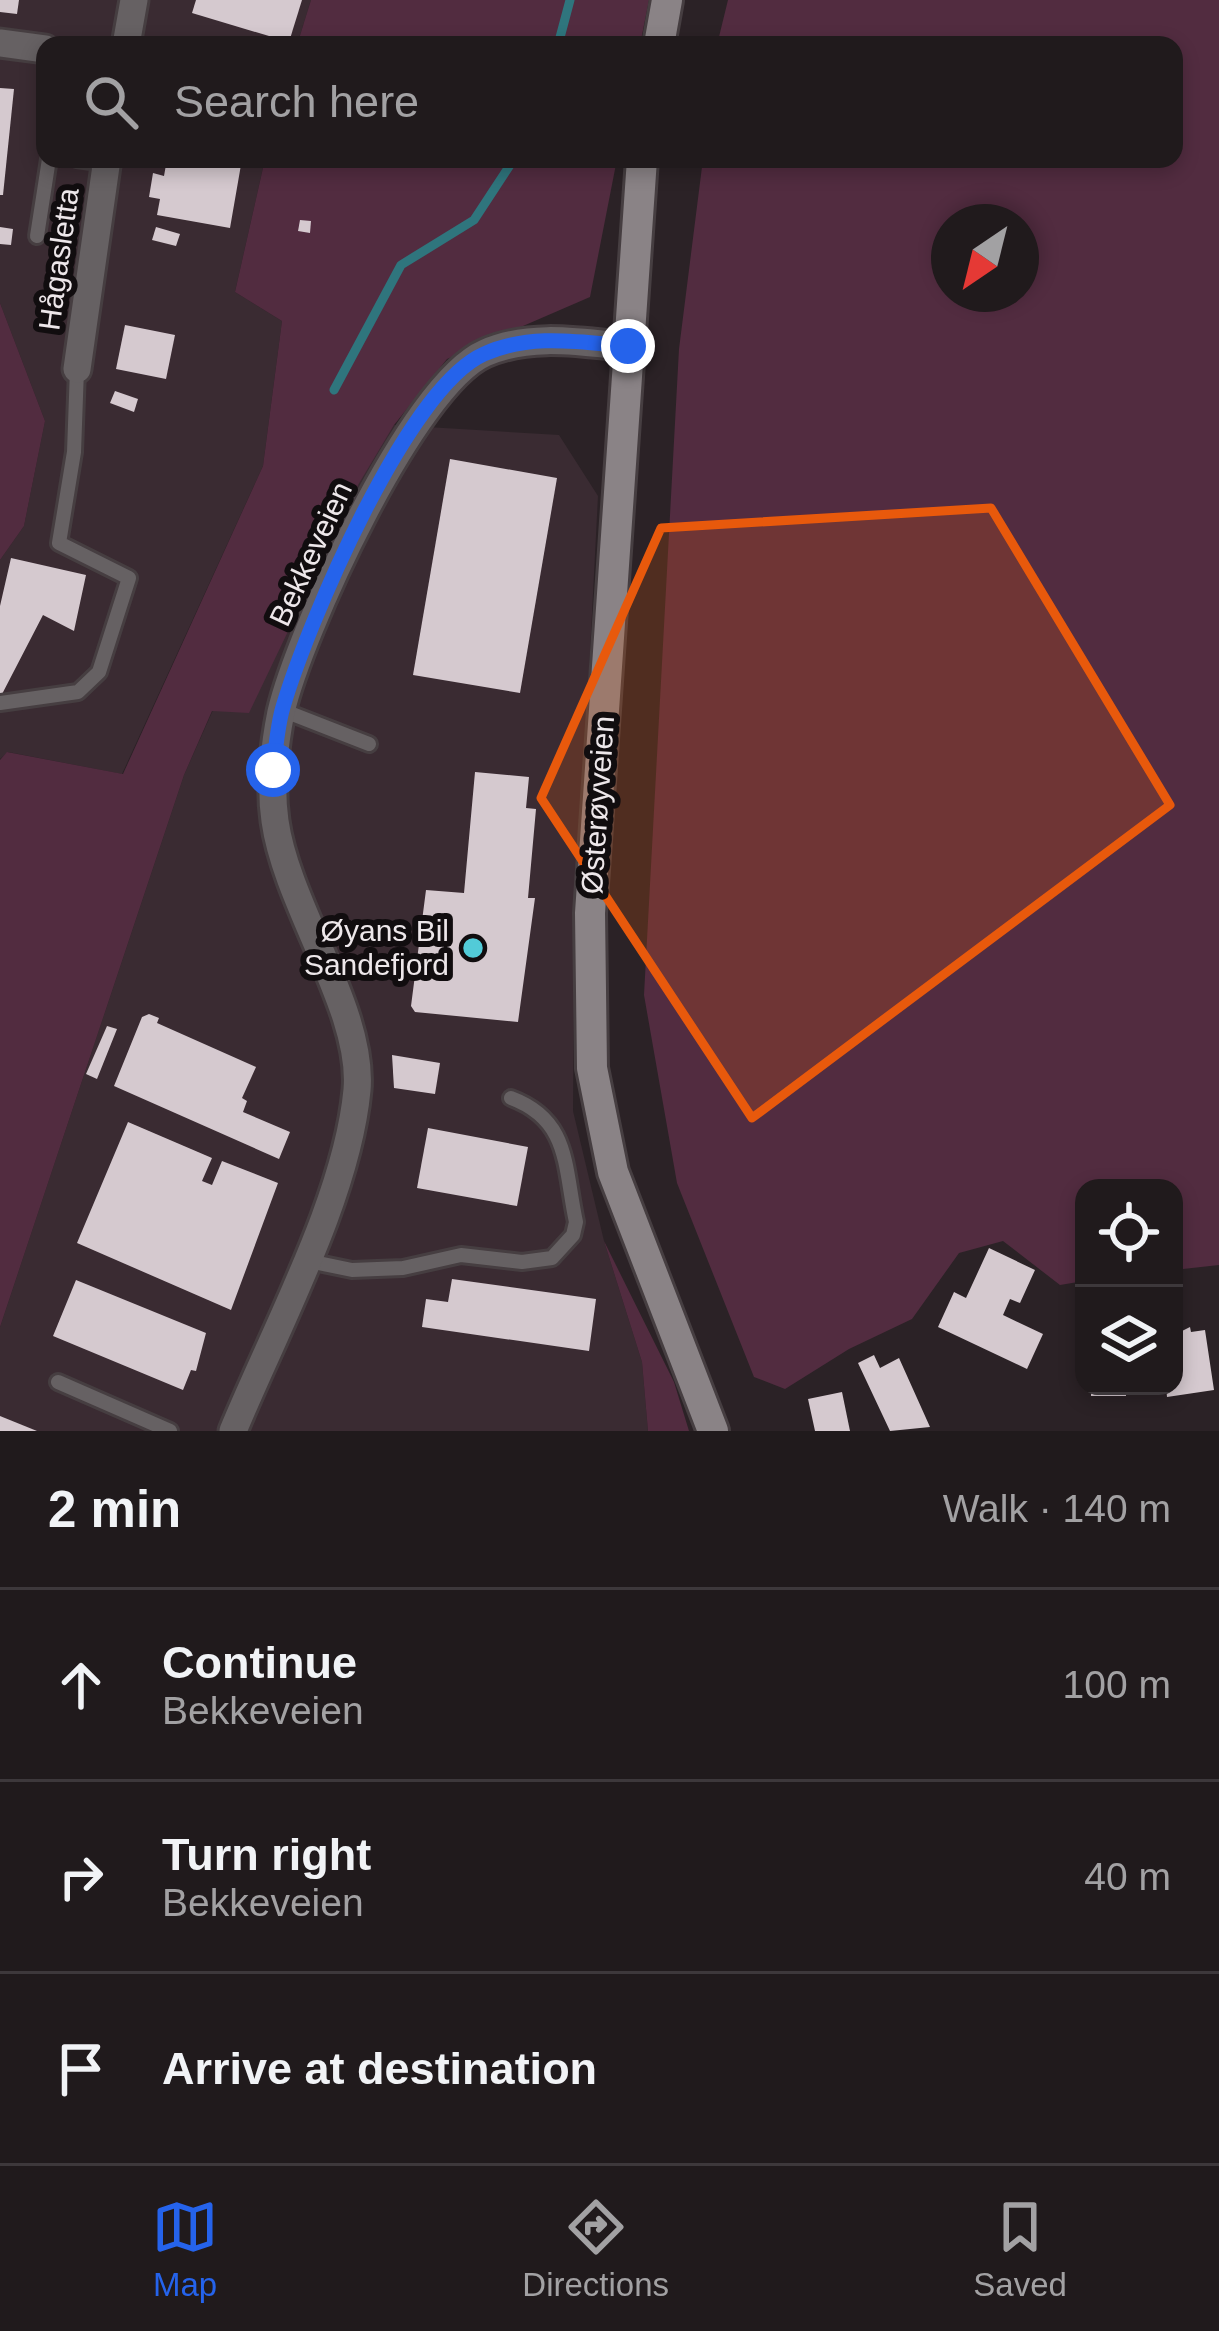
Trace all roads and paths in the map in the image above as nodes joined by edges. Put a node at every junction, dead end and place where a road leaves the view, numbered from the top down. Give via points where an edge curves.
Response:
1 (134, 0) edge
2 (667, 0) edge
3 (128, 36) edge
4 (660, 36) edge
5 (0, 43) edge
6 (36, 48) edge
7 (48, 168) edge
8 (106, 168) edge
9 (641, 168) edge
10 (38, 236) dead end
11 (628, 346) junction
12 (77, 369) joint
13 (0, 703) edge
14 (282, 710) junction
15 (369, 744) dead end
16 (511, 1098) dead end
17 (304, 1260) junction
18 (58, 1382) dead end
19 (242, 1428) edge
20 (170, 1431) edge
21 (713, 1431) edge

1 - 3 street
2 - 4 main road
5 - 6 street
7 - 10 lane
8 - 12 street, Hågasletta
9 - 11 main road, Østerøyveien
11 - 14 street, Bekkeveien via 518,343 457,370 376,490
11 - 21 main road, Østerøyveien via 590,913 592,1068 614,1172
12 - 13 lane via 74,452 58,543 129,578 99,672 78,692
14 - 15 lane
14 - 17 street, Bekkeveien via 275,821 292,891 350,1032 358,1084 347,1155
16 - 17 lane via 554,1125 576,1222 552,1258 461,1255 352,1270
17 - 19 street, Bekkeveien
18 - 20 lane

